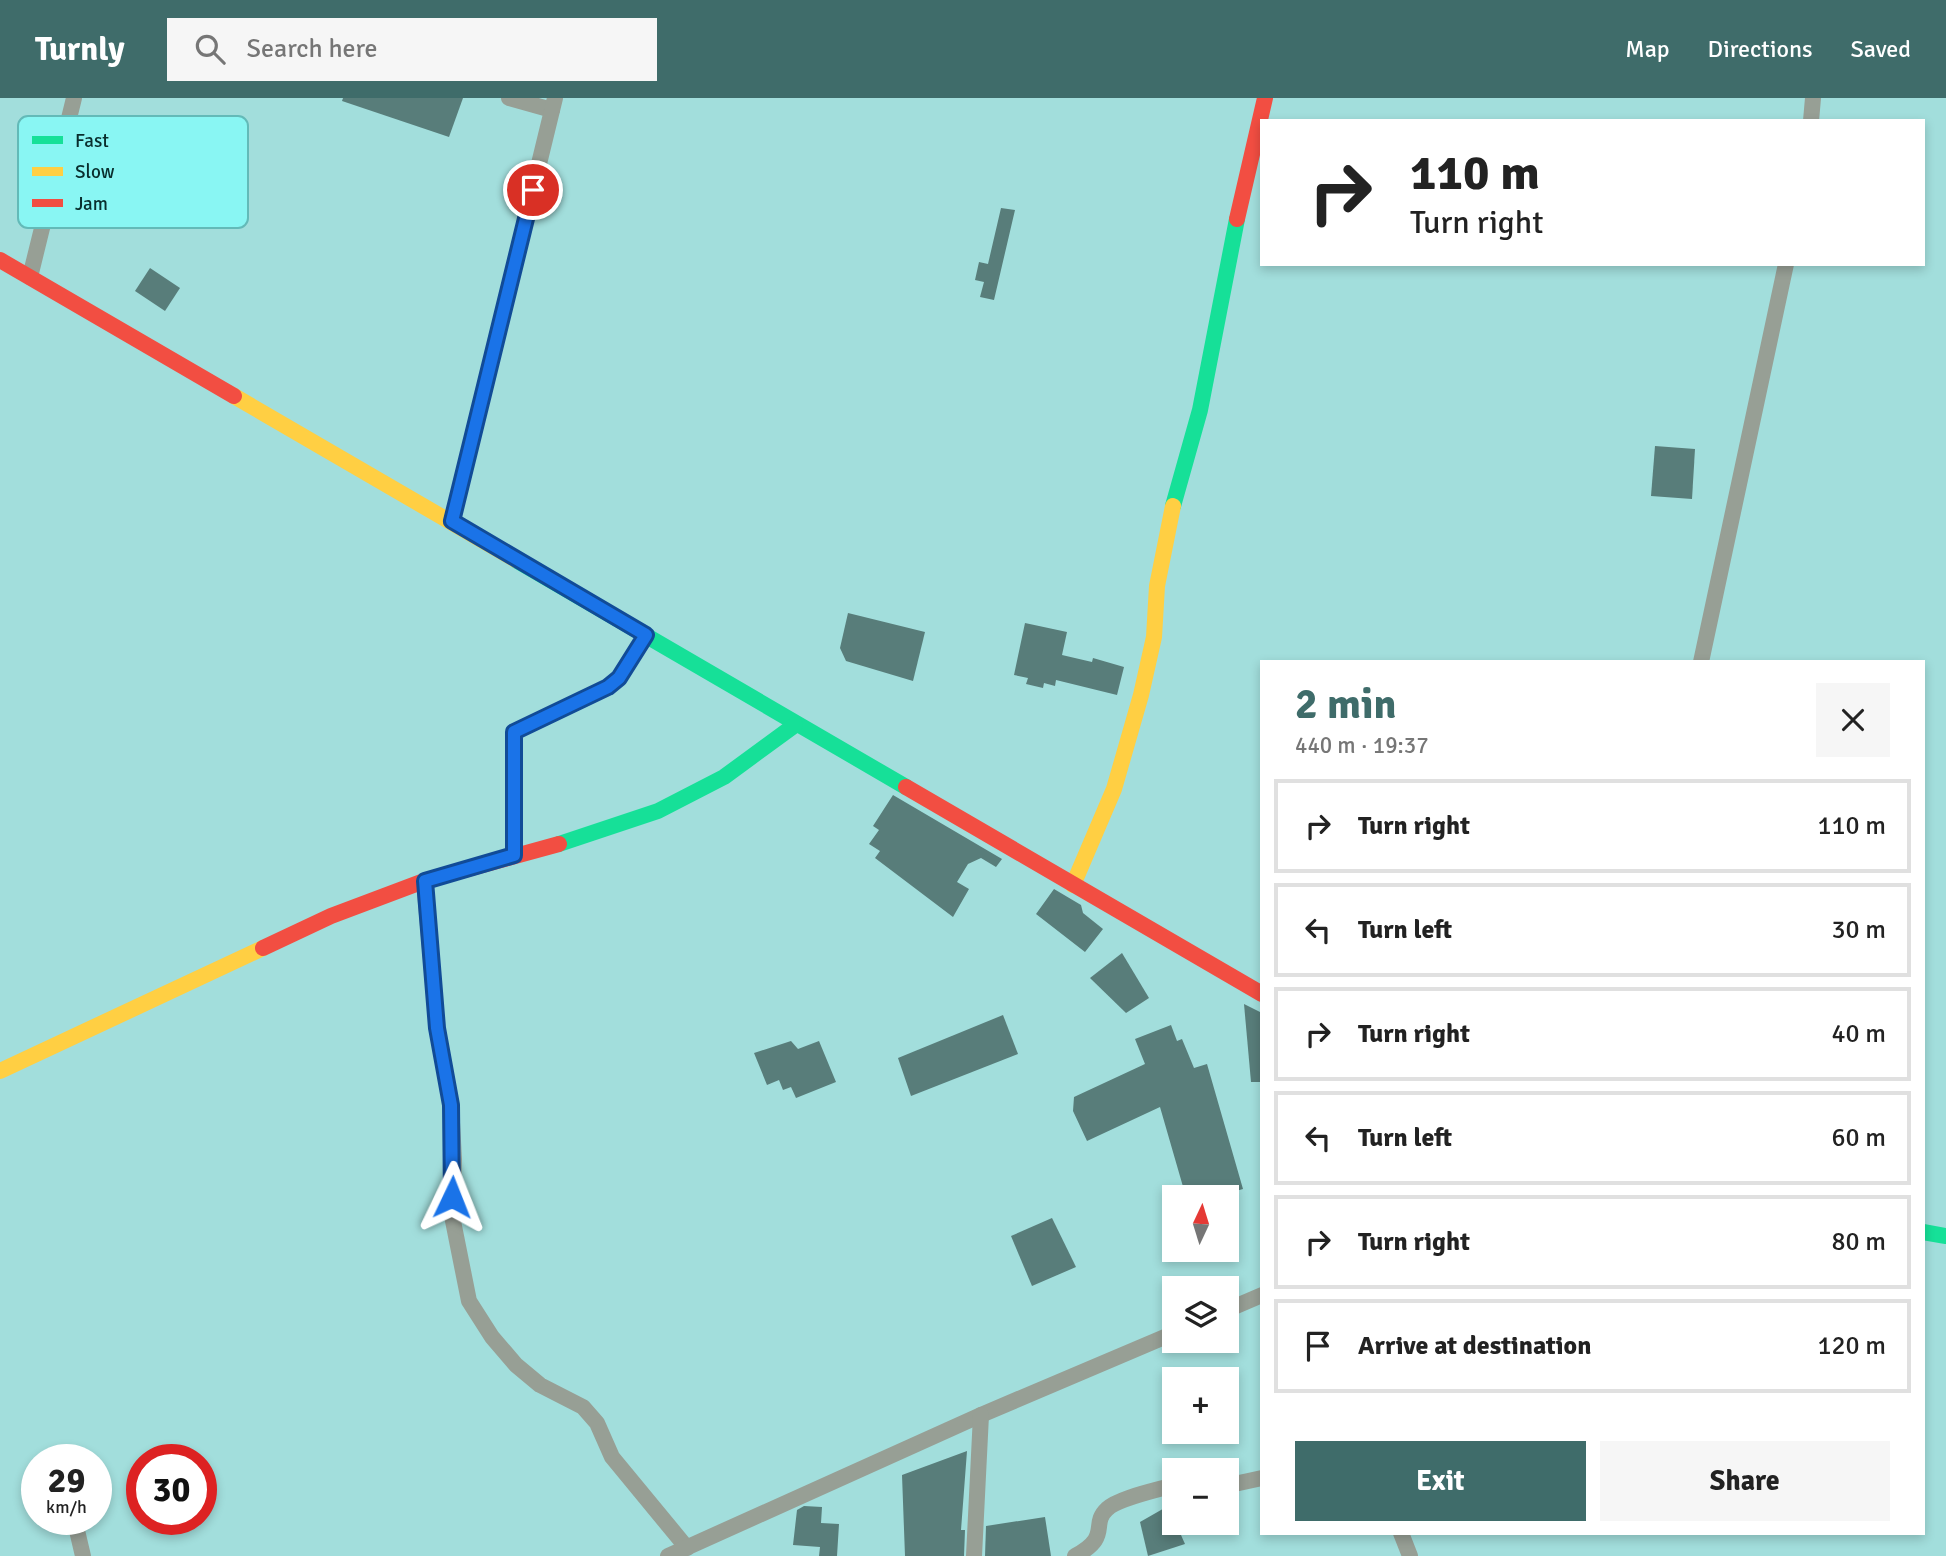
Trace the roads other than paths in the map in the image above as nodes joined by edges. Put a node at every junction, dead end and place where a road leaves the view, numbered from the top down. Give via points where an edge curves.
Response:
1 (74, 98) edge
2 (509, 98) edge
3 (1265, 98) edge
4 (1813, 98) edge
5 (554, 104) edge
6 (70, 116) edge
7 (1260, 119) edge
8 (1811, 119) edge
9 (1260, 120) edge
10 (42, 228) edge
11 (0, 260) edge
12 (1786, 266) edge
13 (30, 277) junction
14 (452, 521) junction
15 (646, 635) junction
16 (1701, 660) edge
17 (794, 724) junction
18 (514, 855) junction
19 (425, 881) junction
20 (1073, 885) junction
21 (1260, 993) edge
22 (0, 1071) edge
23 (1925, 1232) edge
24 (1946, 1236) edge
25 (1260, 1296) edge
26 (1239, 1305) edge
27 (1162, 1338) edge
28 (981, 1415) junction
29 (1260, 1478) edge
30 (1239, 1483) edge
31 (1162, 1489) edge
32 (78, 1535) edge
33 (1402, 1535) edge
34 (687, 1548) junction
35 (82, 1556) edge
36 (667, 1556) edge
37 (974, 1556) edge
38 (1075, 1556) edge
39 (1410, 1556) edge

1 - 6 street
2 - 5 street
3 - 7 street
4 - 8 street
5 - 14 street
9 - 20 street via 1200,410 1175,497 1141,695 1114,789
10 - 13 street
11 - 13 street
12 - 16 street
13 - 14 street
14 - 15 street
15 - 17 street
15 - 18 street via 619,678 608,687 514,732
17 - 18 street via 724,777 658,811 592,835
17 - 20 street
18 - 19 street
19 - 22 street via 331,916
19 - 34 street via 437,1028 451,1105 452,1216 469,1301 516,1365 540,1385 583,1407 597,1423 612,1457
20 - 21 street
23 - 24 street
25 - 26 street
27 - 28 street
28 - 34 street
28 - 37 street
29 - 30 street
31 - 38 street via 1112,1505 1100,1519 1100,1536
32 - 35 street
33 - 39 street
34 - 36 street

